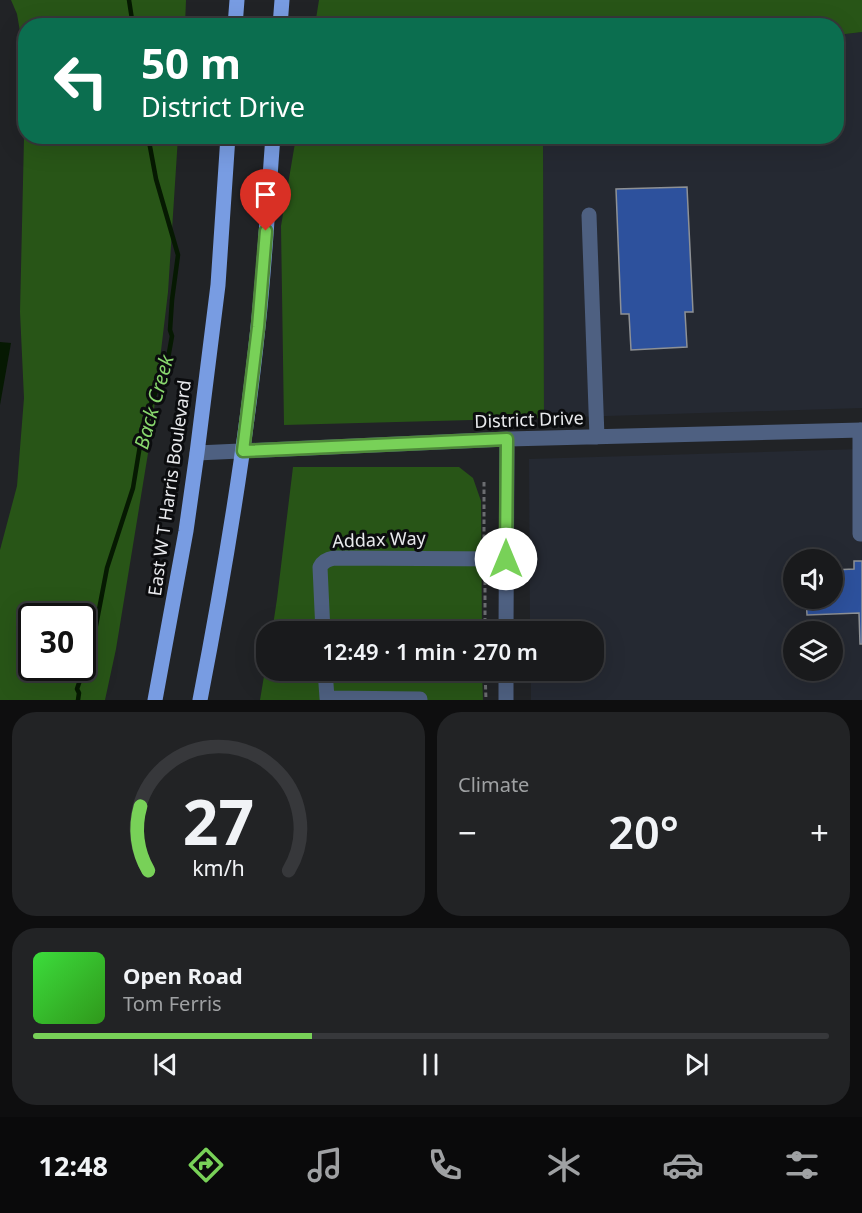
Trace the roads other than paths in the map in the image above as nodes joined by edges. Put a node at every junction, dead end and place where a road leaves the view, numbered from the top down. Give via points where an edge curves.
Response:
1 (237, 0) edge
2 (282, 0) edge
3 (236, 18) edge
4 (281, 18) edge
5 (227, 144) edge
6 (272, 144) edge
7 (589, 215) dead end
8 (861, 430) edge
9 (597, 437) junction
10 (507, 439) junction
11 (243, 451) junction
12 (197, 453) junction
13 (862, 534) edge
14 (506, 559) junction
15 (322, 621) edge
16 (506, 621) edge
17 (326, 681) edge
18 (506, 681) edge
19 (379, 699) edge
20 (420, 699) edge
21 (155, 700) edge
22 (200, 700) edge
23 (506, 700) edge

1 - 3 main road
2 - 4 main road
5 - 12 main road, East W T Harris Boulevard via 218,285
6 - 11 main road via 258,327
7 - 9 street
8 - 9 street, District Drive
8 - 13 street
9 - 10 street, District Drive
10 - 11 street, District Drive
10 - 14 street
11 - 12 street, District Drive
11 - 22 main road
12 - 21 main road, East W T Harris Boulevard
14 - 15 street, Addax Way via 328,559 320,567
14 - 16 street
17 - 19 street via 327,698
18 - 23 street
19 - 20 street

